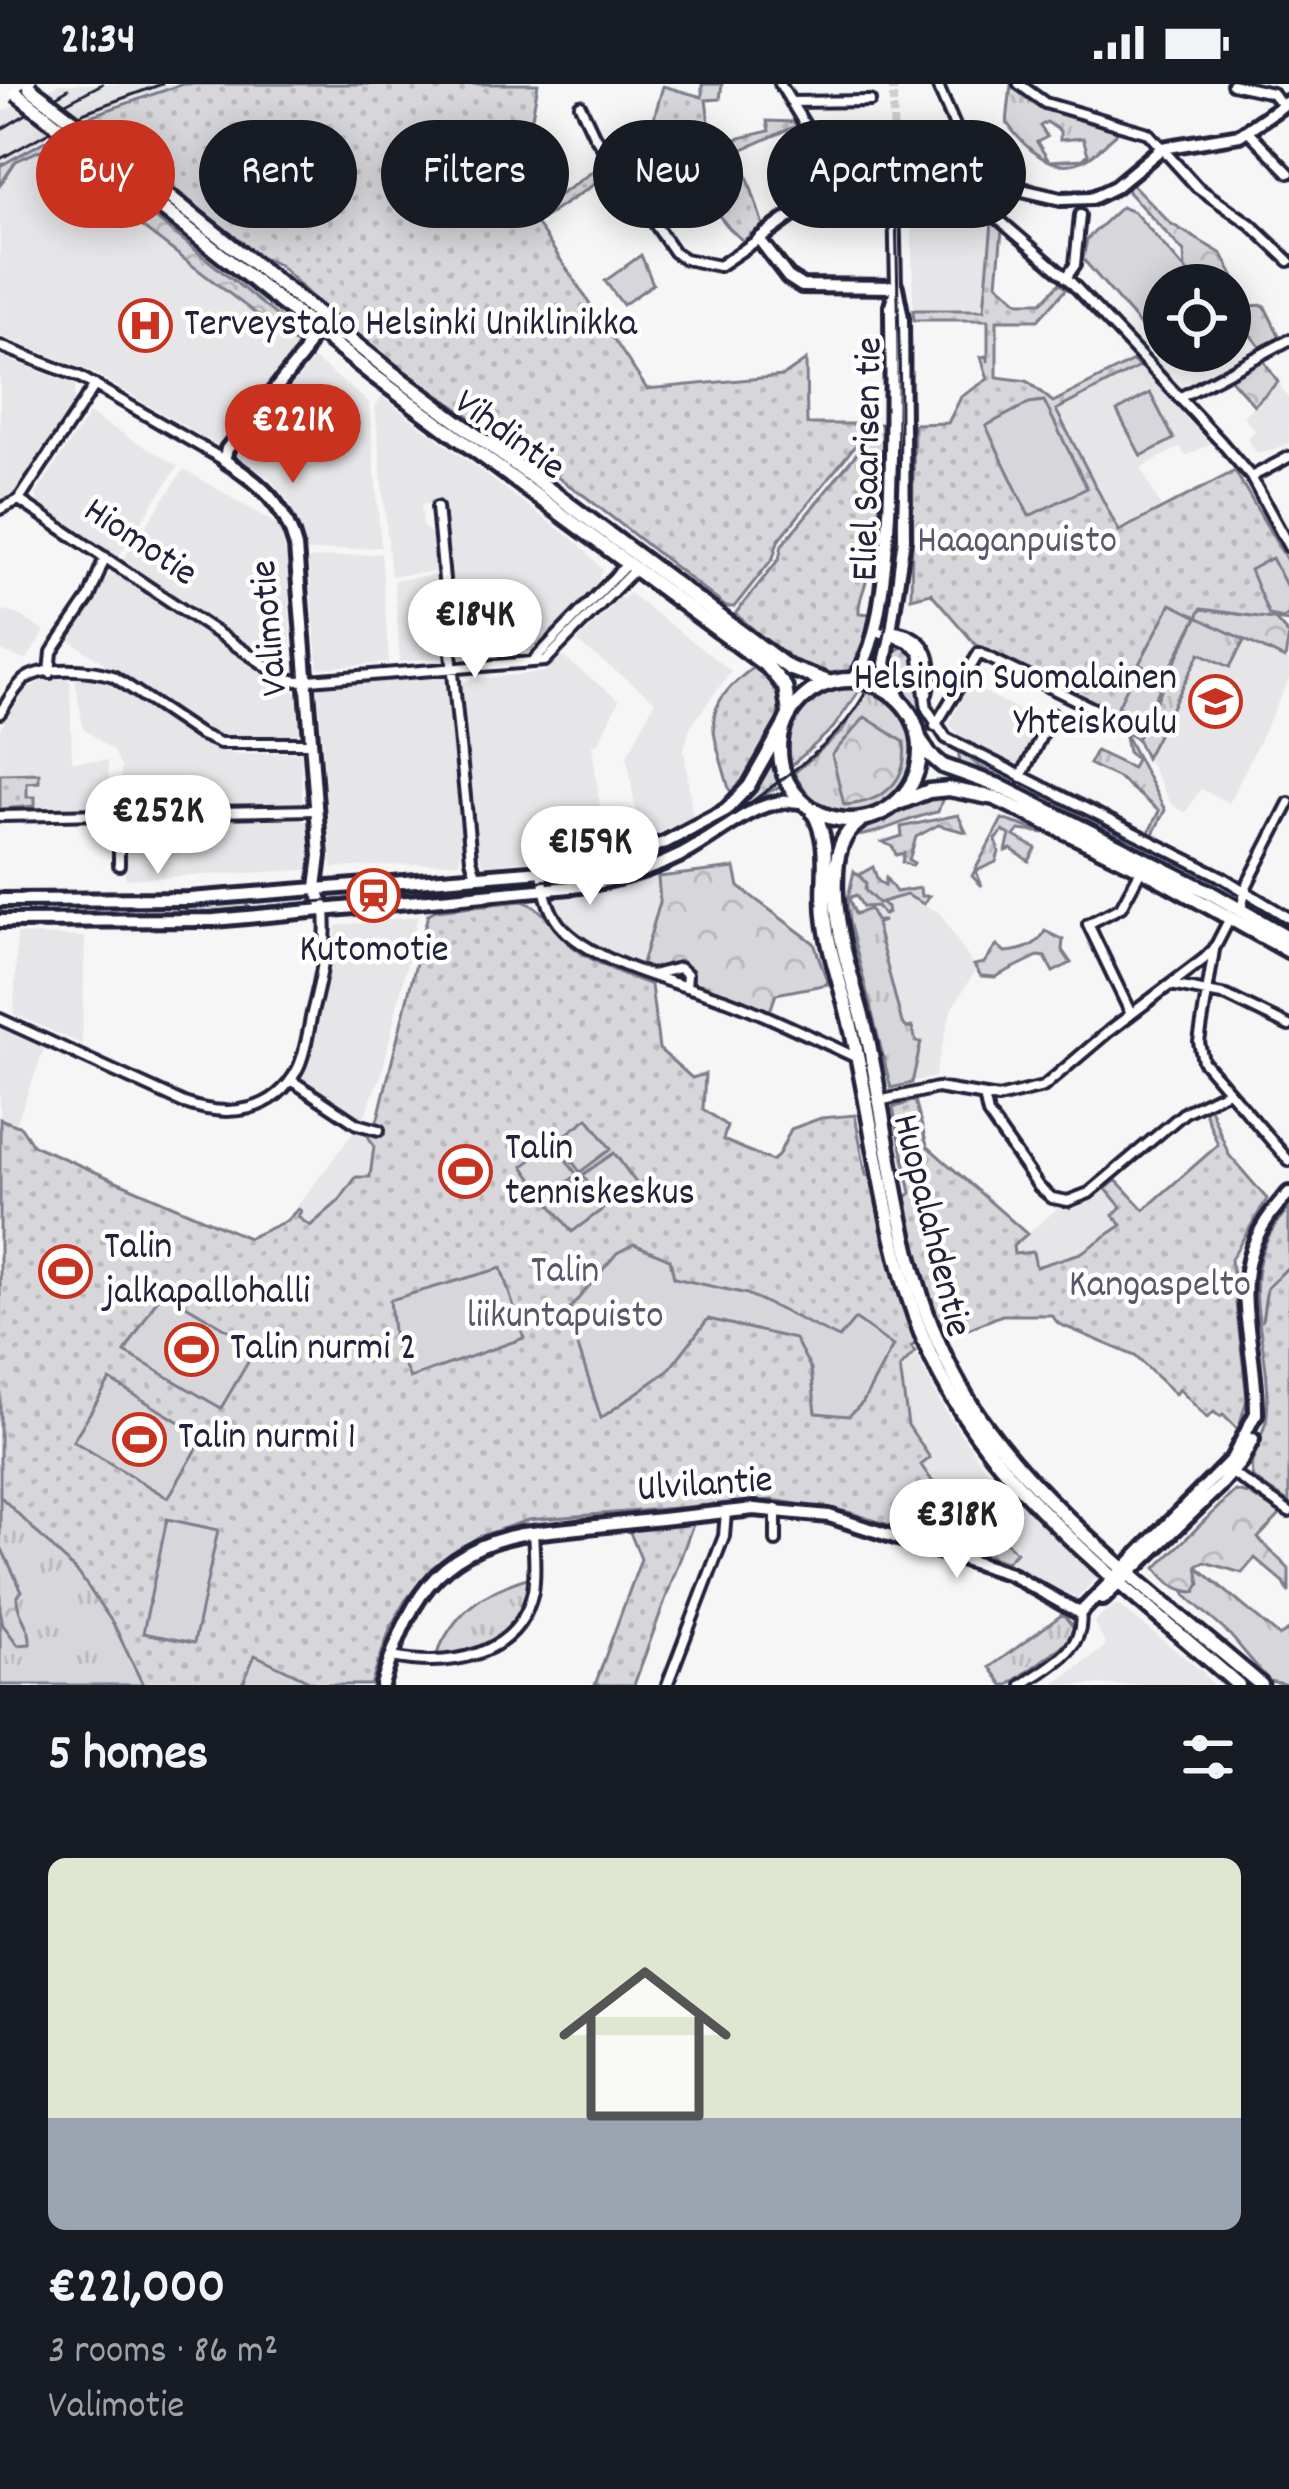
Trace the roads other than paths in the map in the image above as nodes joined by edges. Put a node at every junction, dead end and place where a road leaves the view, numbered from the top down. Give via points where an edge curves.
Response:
1 (4, 84) edge
2 (780, 84) edge
3 (937, 84) edge
4 (1019, 84) edge
5 (1232, 84) edge
6 (24, 88) edge
7 (870, 101) dead end
8 (791, 103) junction
9 (1285, 103) edge
10 (580, 105) dead end
11 (802, 120) edge
12 (950, 120) edge
13 (1248, 131) junction
14 (1162, 148) junction
15 (1289, 173) edge
16 (1026, 191) edge
17 (1080, 215) dead end
18 (773, 228) edge
19 (895, 228) edge
20 (1010, 228) edge
21 (759, 239) junction
22 (1289, 261) edge
23 (1066, 278) junction
24 (896, 287) junction
25 (323, 330) junction
26 (1289, 340) edge
27 (0, 346) edge
28 (95, 385) junction
29 (1179, 398) junction
30 (1289, 457) edge
31 (224, 460) junction
32 (1251, 477) junction
33 (19, 500) junction
34 (437, 507) dead end
35 (0, 509) edge
36 (1289, 547) edge
37 (106, 557) junction
38 (634, 563) junction
39 (874, 630) junction
40 (891, 634) junction
41 (453, 669) junction
42 (50, 673) junction
43 (307, 680) junction
44 (852, 680) junction
45 (828, 682) junction
46 (900, 701) junction
47 (0, 713) edge
48 (1052, 714) dead end
49 (788, 716) junction
50 (1113, 718) dead end
51 (935, 726) junction
52 (919, 738) junction
53 (312, 743) junction
54 (1021, 777) junction
55 (894, 805) junction
56 (809, 807) junction
57 (1288, 808) edge
58 (316, 810) junction
59 (119, 814) junction
60 (0, 816) edge
61 (859, 822) junction
62 (119, 865) dead end
63 (1142, 869) junction
64 (542, 871) junction
65 (471, 876) junction
66 (322, 887) junction
67 (544, 890) junction
68 (1246, 892) junction
69 (0, 900) edge
70 (325, 911) junction
71 (1236, 914) junction
72 (1289, 918) edge
73 (0, 921) edge
74 (1289, 938) edge
75 (1214, 949) junction
76 (1289, 951) edge
77 (650, 975) junction
78 (1170, 984) junction
79 (686, 988) junction
80 (1208, 992) junction
81 (1131, 1014) junction
82 (0, 1019) edge
83 (1289, 1026) edge
84 (865, 1059) junction
85 (290, 1080) junction
86 (1228, 1091) junction
87 (984, 1096) junction
88 (874, 1102) junction
89 (379, 1130) dead end
90 (1289, 1161) edge
91 (1289, 1193) edge
92 (1228, 1470) junction
93 (776, 1509) junction
94 (726, 1512) junction
95 (1289, 1512) edge
96 (533, 1532) junction
97 (776, 1541) dead end
98 (1124, 1576) junction
99 (1080, 1612) junction
100 (390, 1657) junction
101 (382, 1685) edge
102 (667, 1685) edge
103 (1022, 1685) edge
104 (1238, 1685) edge
105 (1261, 1685) edge

1 - 6 main road, Vihdintie
2 - 8 street
3 - 12 street
4 - 14 street via 1055,106 1140,129
5 - 9 street
6 - 25 main road, Vihdintie, bridge
7 - 8 street
8 - 11 street
9 - 13 street
10 - 21 street via 674,252 713,266
13 - 14 street
13 - 15 street
14 - 16 street via 1092,198
14 - 22 street
17 - 23 street
18 - 21 street
19 - 24 street, Eliel Saarisen tie
20 - 23 street
21 - 24 street via 802,286
23 - 29 street
24 - 39 street, Eliel Saarisen tie via 892,482
24 - 40 street, Eliel Saarisen tie via 904,527
25 - 31 street
25 - 38 main road, Vihdintie
26 - 29 street
27 - 28 street, Valimotie
28 - 31 street, Valimotie
28 - 33 street
29 - 32 street
30 - 32 street
31 - 43 street, Valimotie via 264,488 290,526
32 - 36 street
33 - 35 street
33 - 37 street, Hiomotie
34 - 41 street
37 - 42 street via 52,652
37 - 43 street, Hiomotie via 283,677
38 - 41 street via 534,659
38 - 45 main road, Vihdintie via 790,668
38 - 49 main road, Vihdintie via 768,667 785,687
39 - 40 street
39 - 44 street, Eliel Saarisen tie via 867,661
40 - 46 street, Eliel Saarisen tie via 886,669
40 - 51 street via 920,652
41 - 43 street
41 - 65 street
42 - 47 street via 26,679
42 - 53 street via 109,674 220,743
43 - 53 street, Valimotie
44 - 45 main road
44 - 46 main road
45 - 49 main road
46 - 52 main road
48 - 54 street
49 - 56 main road via 783,761
49 - 64 street via 749,786 716,816 638,853
50 - 51 street via 983,653
51 - 54 street
52 - 55 main road via 915,772
52 - 71 main road via 943,766 999,786
53 - 58 street, Valimotie
54 - 68 street
55 - 61 main road
55 - 63 main road via 940,789 976,793
56 - 61 main road
56 - 67 street via 773,802 643,872
56 - 84 main road, Huopalahdentie via 826,836 826,928
57 - 68 street
58 - 59 street
58 - 66 street, Valimotie
59 - 60 street
59 - 62 street
61 - 84 main road, Huopalahdentie via 838,853 837,914
63 - 71 main road
63 - 81 street via 1121,907 1088,924
64 - 65 street
64 - 67 street
65 - 66 street
66 - 69 street via 190,899
66 - 70 street, Valimotie
67 - 70 street
67 - 77 street via 566,931
68 - 71 street
68 - 72 street
70 - 73 street
70 - 85 street via 326,952
71 - 74 main road
71 - 75 street
71 - 76 main road
75 - 78 street
75 - 80 street
77 - 79 street
77 - 79 street via 679,968
78 - 80 street
78 - 81 street
79 - 84 street
80 - 83 street
80 - 86 street via 1200,1050
81 - 87 street via 1043,1088
82 - 85 street via 213,1112 256,1108
84 - 88 main road, Huopalahdentie
85 - 89 street
86 - 87 street via 1185,1112 1068,1202 1039,1187
86 - 90 street
87 - 88 street via 949,1087
88 - 98 main road, Huopalahdentie via 922,1298 950,1366 1011,1458
91 - 92 street via 1260,1227 1247,1259 1256,1413
92 - 95 street
92 - 98 street
93 - 94 street, Ulvilantie
93 - 97 street
93 - 99 street, Ulvilantie via 844,1520 1010,1574
94 - 96 street, Ulvilantie
94 - 102 street
96 - 100 street, Ulvilantie via 493,1539 445,1567 412,1604
96 - 100 street via 531,1598 505,1639 462,1660
98 - 99 street
98 - 104 main road, Huopalahdentie
98 - 105 main road, Huopalahdentie
99 - 103 street via 1076,1644
100 - 101 street, Ulvilantie

